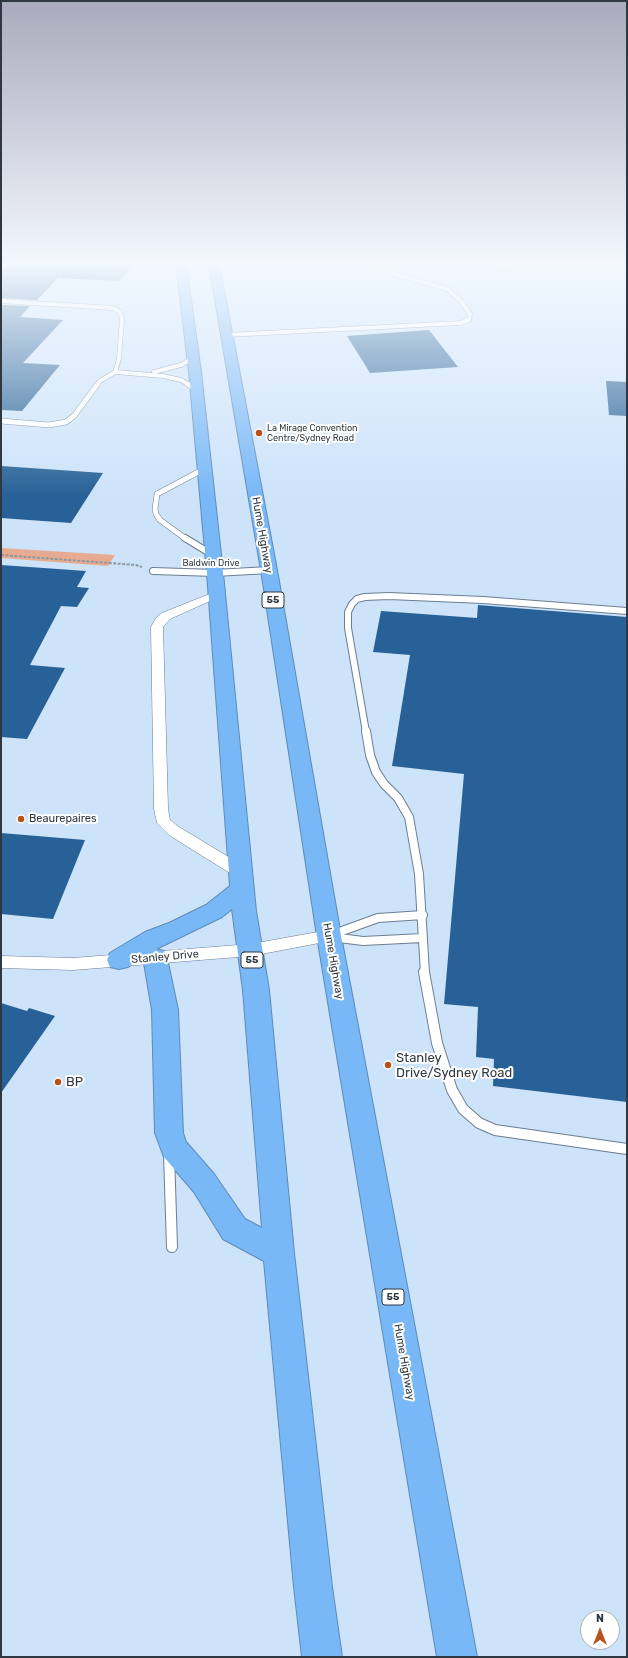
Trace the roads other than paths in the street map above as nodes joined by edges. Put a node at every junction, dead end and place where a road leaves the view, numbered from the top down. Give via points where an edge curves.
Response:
1 (120, 341) edge
2 (190, 341) edge
3 (227, 341) edge
4 (193, 358) junction
5 (115, 372) junction
6 (145, 373) junction
7 (197, 390) junction
8 (1, 421) edge
9 (204, 469) junction
10 (269, 570) junction
11 (153, 571) road end
12 (215, 574) junction
13 (627, 611) edge
14 (240, 880) junction
15 (423, 915) junction
16 (329, 936) junction
17 (423, 938) junction
18 (251, 950) junction
19 (155, 958) junction
20 (119, 960) junction
21 (1, 962) edge
22 (169, 1133) junction
23 (627, 1148) edge
24 (172, 1247) dead end
25 (279, 1253) junction
26 (322, 1657) edge
27 (457, 1657) edge

1 - 5 lane
2 - 4 highway, 55
3 - 10 highway, Hume Highway / 55
4 - 6 lane via 182,365
4 - 7 highway, 55
5 - 6 lane
5 - 8 lane via 100,381 74,416 66,422 49,425
6 - 7 lane via 181,380
7 - 9 highway, 55
9 - 12 highway, 55
9 - 12 lane via 157,494 155,509 160,520 193,544
10 - 12 lane, Baldwin Drive
10 - 16 highway, Hume Highway / 55
11 - 12 lane, Baldwin Drive
12 - 14 highway, 55
12 - 14 street via 160,621 158,627 161,809 164,823
13 - 15 lane via 389,596 365,597 357,599 352,604 348,612 348,628 370,755 376,772 398,798 409,817
14 - 18 highway, 55
14 - 20 highway via 214,911 154,938
15 - 16 lane via 378,918
15 - 17 lane
16 - 17 lane via 363,941
16 - 18 street, Stanley Drive
16 - 27 highway, Hume Highway / 55
17 - 23 lane via 425,982 437,1043 452,1090 463,1109 479,1123 495,1130
18 - 19 street, Stanley Drive
18 - 25 highway, 55
19 - 20 street, Stanley Drive
19 - 22 highway via 165,1010
20 - 21 street, Stanley Drive via 66,964
22 - 24 lane
22 - 25 highway via 174,1148 204,1183 234,1229
25 - 26 highway, 55

